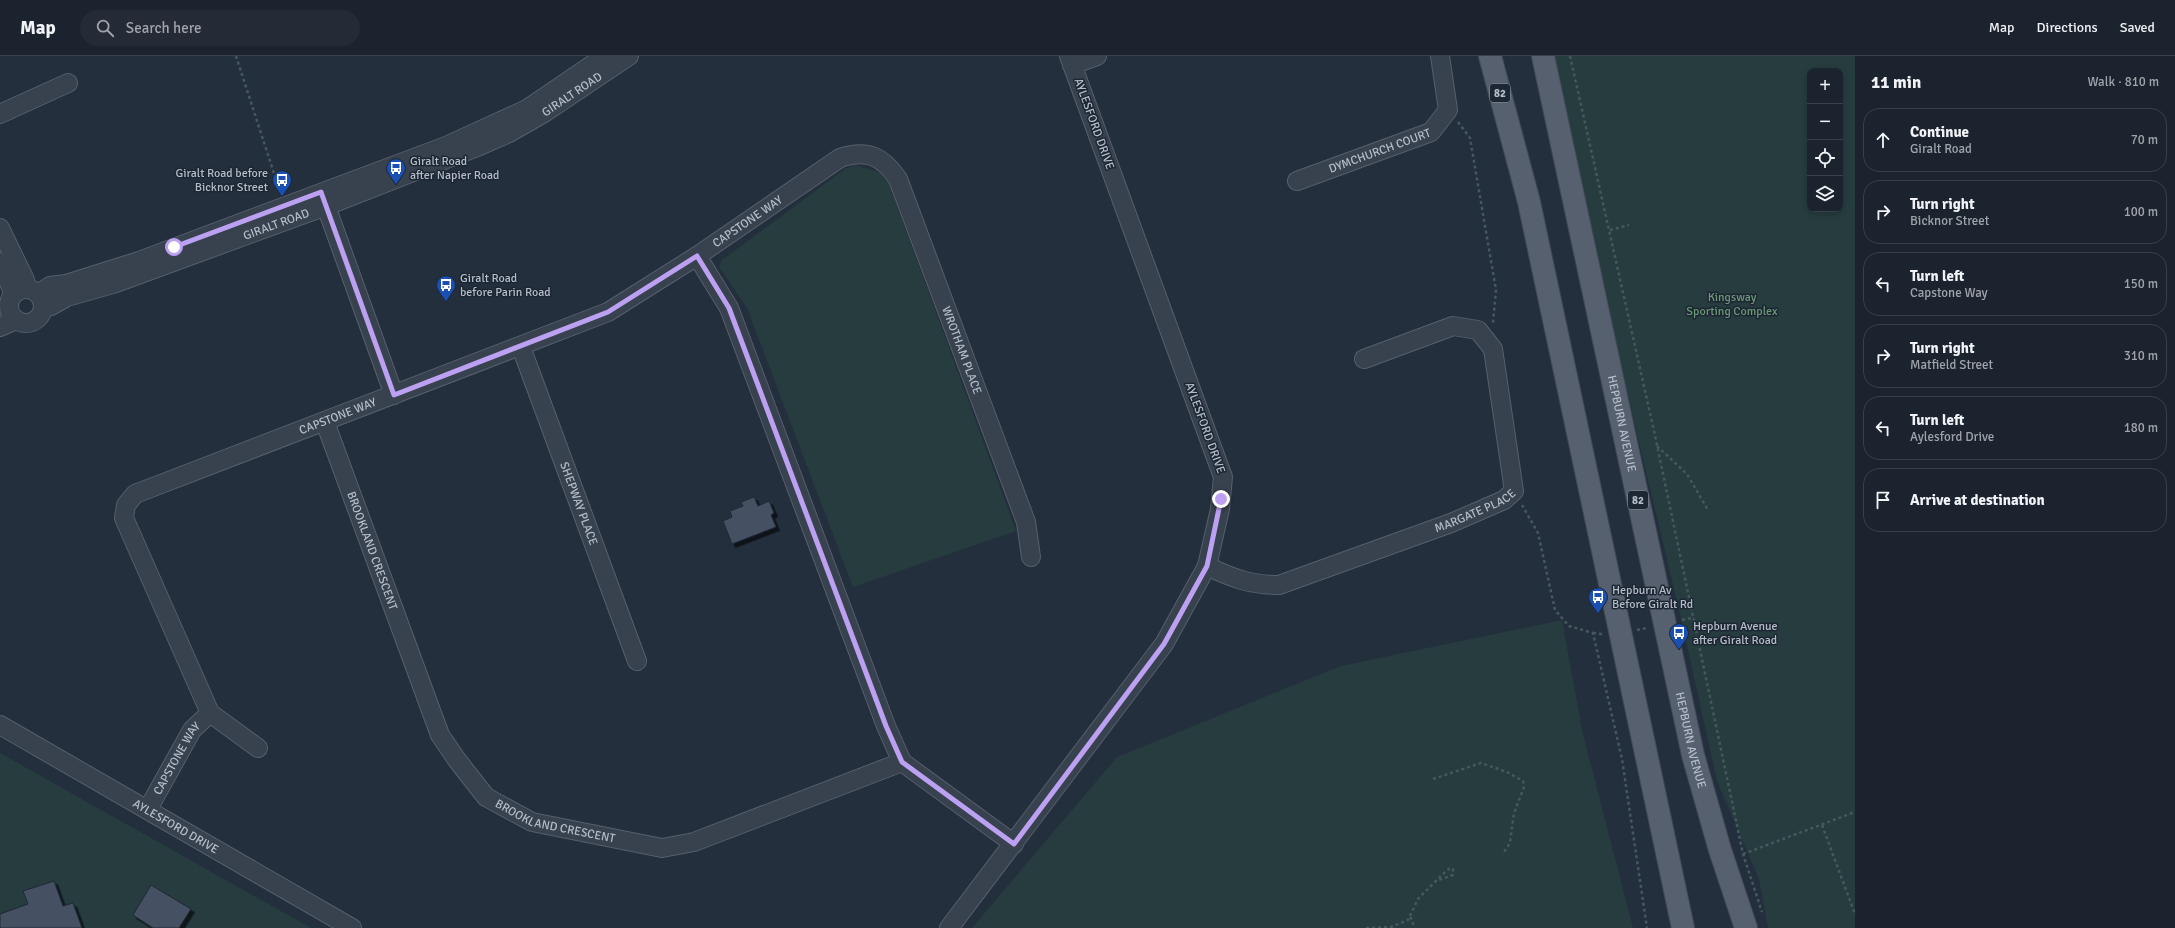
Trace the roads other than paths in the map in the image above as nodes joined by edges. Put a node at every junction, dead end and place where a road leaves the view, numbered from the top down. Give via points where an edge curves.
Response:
1 (605, 56) edge
2 (629, 56) edge
3 (1097, 56) edge
4 (1440, 56) edge
5 (1490, 56) edge
6 (1548, 60) edge
7 (1070, 61) edge
8 (68, 83) dead end
9 (0, 114) edge
10 (872, 156) joint
11 (1297, 181) dead end
12 (323, 199) junction
13 (0, 228) edge
14 (697, 256) junction
15 (0, 262) edge
16 (22, 299) edge
17 (16, 320) junction
18 (0, 327) edge
19 (521, 347) junction
20 (1364, 359) dead end
21 (394, 395) junction
22 (325, 422) junction
23 (1031, 557) dead end
24 (1207, 566) junction
25 (637, 661) dead end
26 (210, 713) junction
27 (0, 725) edge
28 (258, 748) dead end
29 (902, 762) junction
30 (148, 809) junction
31 (1014, 844) junction
32 (1755, 923) edge
33 (352, 928) edge
34 (949, 928) edge
35 (1683, 928) edge

1 - 12 street, GIRALT ROAD via 527,109 498,124
2 - 12 street, GIRALT ROAD via 558,104 508,133
3 - 7 street
4 - 11 street, DYMCHURCH COURT via 1448,110 1431,132
5 - 35 main road, 82 via 1530,210
6 - 32 main road, HEPBURN AVENUE / 82 via 1693,755 1720,850
7 - 24 street, AYLESFORD DRIVE via 1223,477 1220,510
8 - 9 street
10 - 14 street, CAPSTONE WAY via 854,153 840,158
10 - 23 street, WROTHAM PLACE via 887,164 898,179 1026,522
12 - 16 street, GIRALT ROAD via 284,206 108,272 50,286
12 - 16 street, GIRALT ROAD via 113,284 67,297 51,306
12 - 21 street
13 - 16 street via 25,280
14 - 19 street, CAPSTONE WAY via 608,312
14 - 29 street via 729,308 886,726
15 - 16 street
16 - 17 street via 10,313
16 - 17 street via 41,314 35,321 26,323
17 - 18 street
19 - 21 street, CAPSTONE WAY
19 - 25 street, SHEPWAY PLACE
20 - 24 street, MARGATE PLACE via 1453,326 1478,330 1493,349 1514,491 1504,500 1450,523 1279,585 1235,580
21 - 22 street, CAPSTONE WAY
22 - 26 street, CAPSTONE WAY via 135,494 126,505 124,518
22 - 29 street, BROOKLAND CRESCENT via 440,735 456,760 486,797 532,822 662,848 694,842
24 - 31 street, AYLESFORD DRIVE via 1164,644
26 - 28 street, CAPSTONE WAY
26 - 30 street, CAPSTONE WAY via 192,730
27 - 30 street, AYLESFORD DRIVE
29 - 31 street
30 - 33 street, AYLESFORD DRIVE
31 - 34 street, AYLESFORD DRIVE

